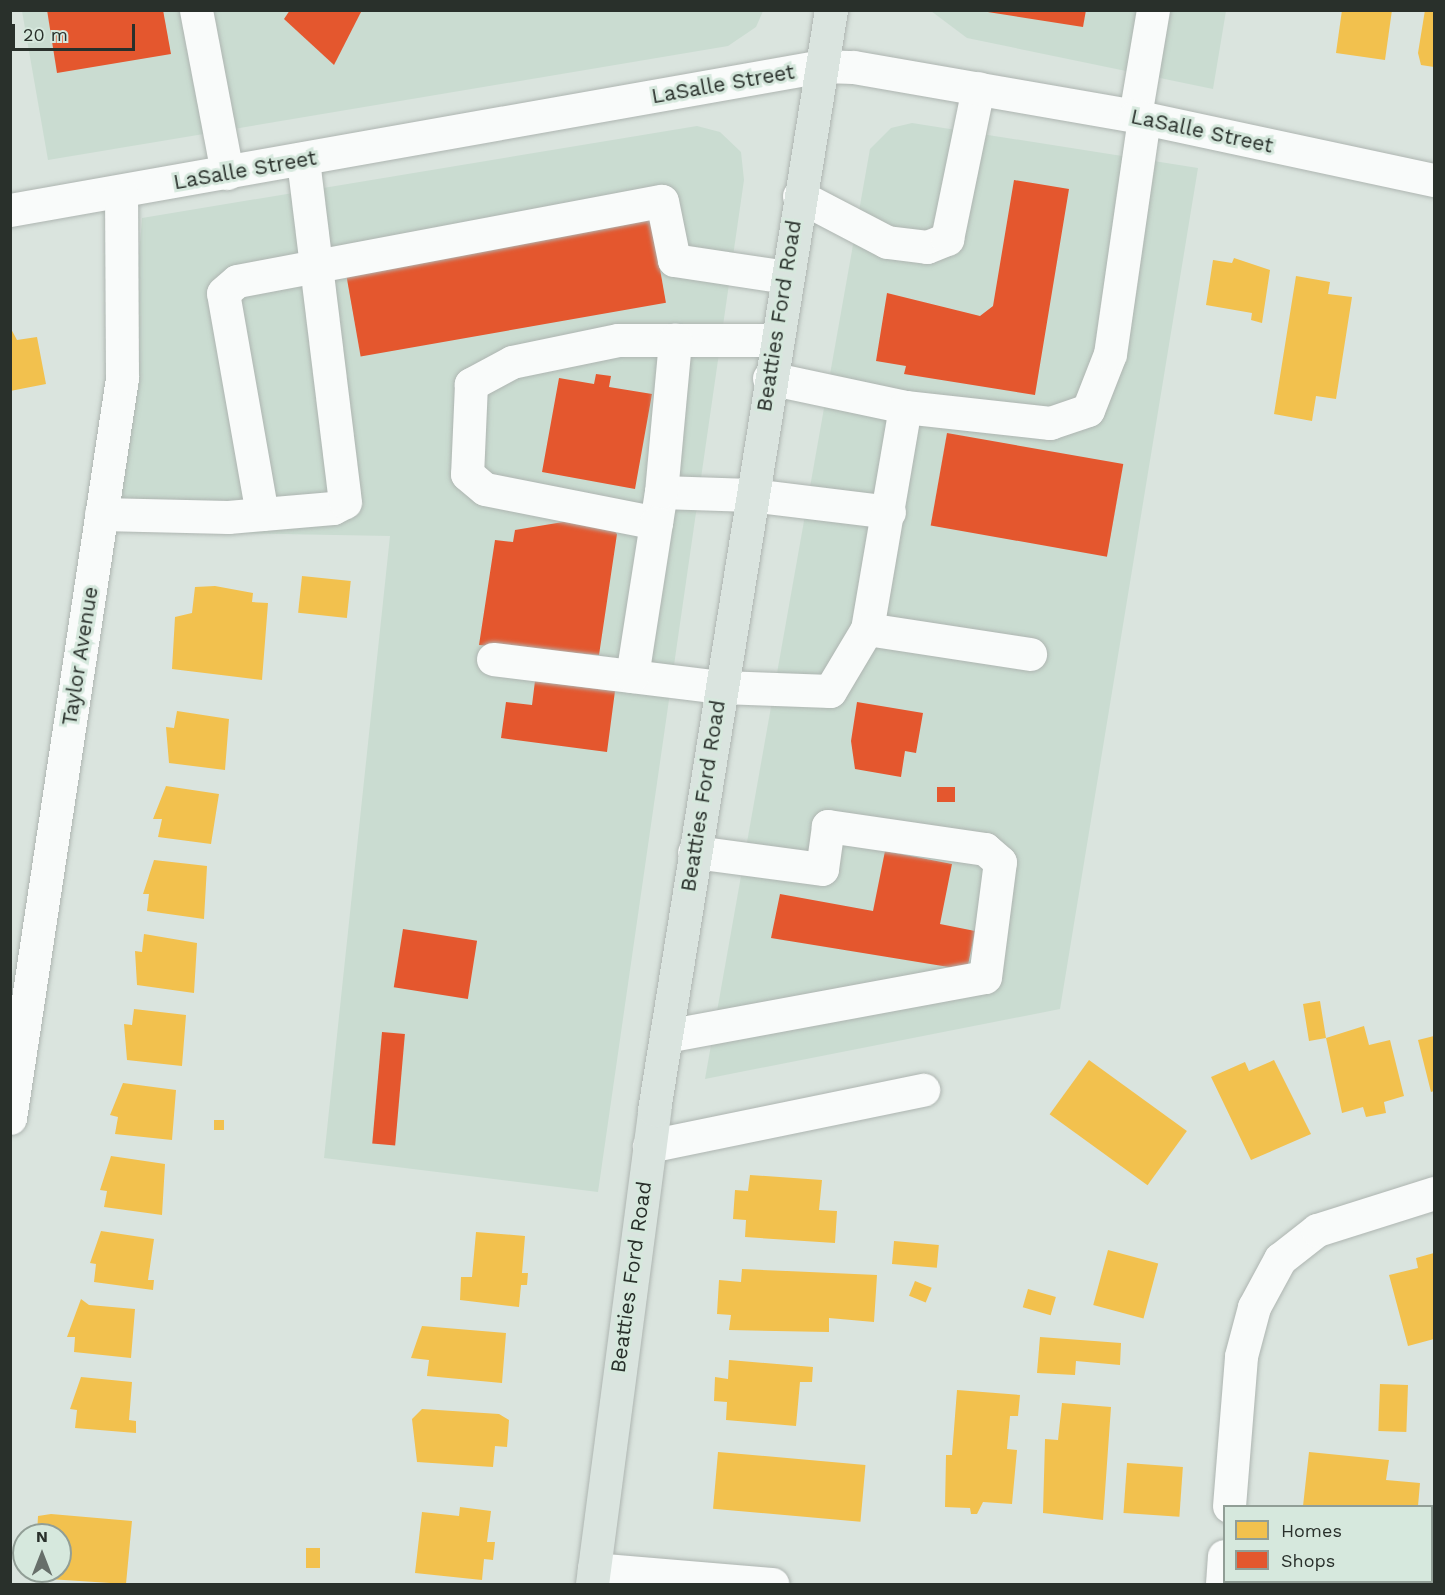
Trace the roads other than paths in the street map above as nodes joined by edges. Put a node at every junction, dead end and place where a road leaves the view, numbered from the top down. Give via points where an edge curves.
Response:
1 (196, 10) edge
2 (831, 10) edge
3 (1153, 10) edge
4 (822, 66) junction
5 (978, 88) junction
6 (1139, 117) junction
7 (303, 159) junction
8 (227, 173) junction
9 (1434, 180) edge
10 (121, 192) junction
11 (799, 196) junction
12 (10, 210) edge
13 (317, 266) junction
14 (786, 277) junction
15 (675, 340) junction
16 (775, 340) junction
17 (768, 378) junction
18 (905, 407) junction
19 (751, 495) junction
20 (659, 508) junction
21 (889, 512) junction
22 (101, 514) junction
23 (262, 514) junction
24 (867, 630) junction
25 (1030, 654) dead end
26 (493, 659) dead end
27 (632, 676) junction
28 (720, 687) junction
29 (694, 852) junction
30 (666, 1036) junction
31 (923, 1090) dead end
32 (10, 1118) edge
33 (649, 1146) junction
34 (1434, 1193) edge
35 (1228, 1505) edge
36 (593, 1577) edge
37 (772, 1584) edge

1 - 8 street
2 - 4 main road, Beatties Ford Road
3 - 6 street
4 - 5 street, LaSalle Street
4 - 7 street, LaSalle Street
4 - 11 main road, Beatties Ford Road
5 - 6 street, LaSalle Street
5 - 11 street via 947,240 927,247 887,242
6 - 9 street, LaSalle Street
6 - 18 street via 1110,354 1088,410 1050,423
7 - 8 street, LaSalle Street
7 - 13 street
8 - 10 street, LaSalle Street
10 - 12 street, LaSalle Street
10 - 22 street, Taylor Avenue via 122,378
11 - 14 main road, Beatties Ford Road
13 - 14 street via 662,201 674,260
13 - 23 street via 345,502
13 - 23 street via 237,281 223,293
14 - 16 main road, Beatties Ford Road
15 - 16 street
15 - 20 street
15 - 20 street via 618,340 555,350 512,362 471,384 466,474 485,489
16 - 17 main road, Beatties Ford Road
17 - 18 street
17 - 19 main road, Beatties Ford Road
18 - 21 street
19 - 20 street
19 - 21 street
19 - 28 main road, Beatties Ford Road
20 - 27 street
21 - 24 street
22 - 23 street
22 - 32 street, Taylor Avenue
24 - 25 street
24 - 28 street via 831,691
26 - 27 street
27 - 28 street
28 - 29 main road, Beatties Ford Road
29 - 30 main road, Beatties Ford Road
29 - 30 street via 822,869 828,826 985,849 1000,862 985,977
30 - 33 main road, Beatties Ford Road
31 - 33 street
33 - 36 main road, Beatties Ford Road
34 - 35 street via 1317,1230 1280,1259 1254,1307 1241,1356
36 - 37 street

